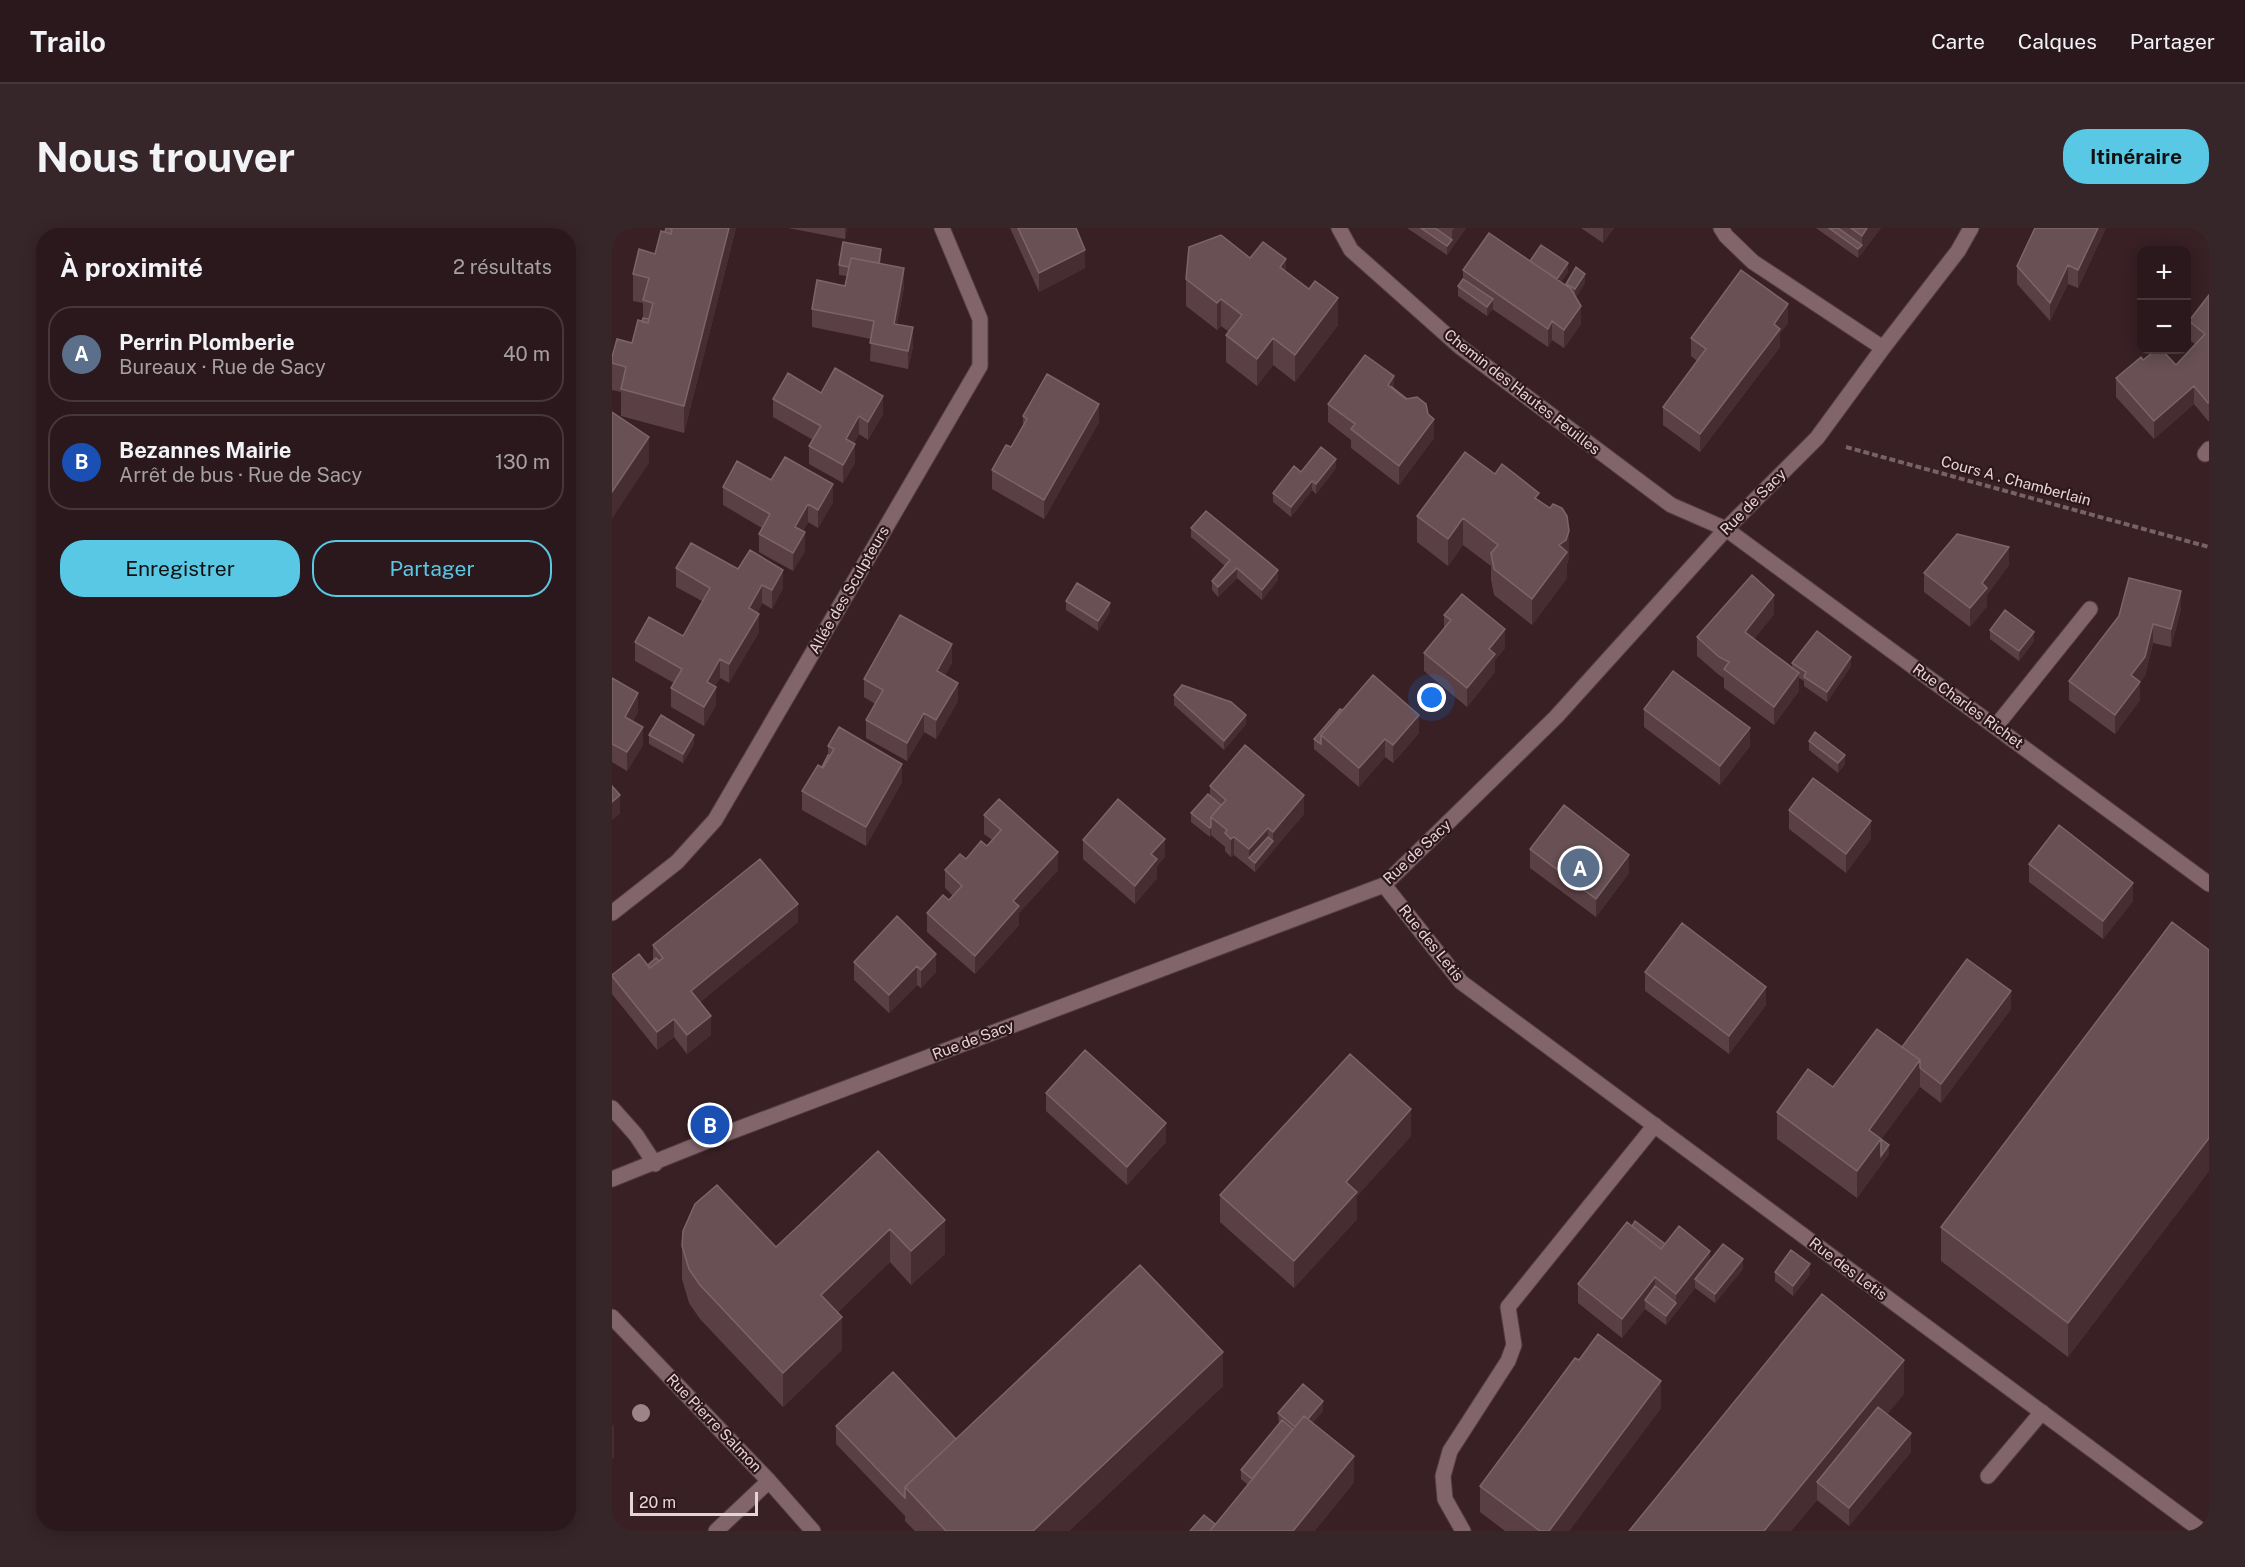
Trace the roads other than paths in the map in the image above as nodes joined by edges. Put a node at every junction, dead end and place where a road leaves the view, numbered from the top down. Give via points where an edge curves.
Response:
1 (942, 228) edge
2 (1339, 228) edge
3 (1721, 228) edge
4 (1971, 228) edge
5 (1883, 348) junction
6 (1726, 529) junction
7 (2090, 609) dead end
8 (1996, 726) junction
9 (2209, 884) edge
10 (1384, 885) junction
11 (612, 913) edge
12 (612, 1108) edge
13 (1655, 1125) junction
14 (655, 1164) junction
15 (612, 1179) edge
16 (612, 1317) edge
17 (2042, 1412) junction
18 (1988, 1476) dead end
19 (769, 1481) junction
20 (716, 1531) edge
21 (813, 1531) edge
22 (1463, 1531) edge
23 (2202, 1531) edge

1 - 11 street, Allée des Sculpteurs via 980,319 980,366 715,820 677,862
2 - 6 street, Chemin des Hautes Feuilles via 1351,250 1459,345 1671,505
3 - 5 street via 1753,262
4 - 5 street, Rue de Sacy via 1958,251
5 - 6 street, Rue de Sacy via 1817,438
6 - 8 street, Rue Charles Richet
6 - 10 street, Rue de Sacy via 1556,717
7 - 8 street
8 - 9 street, Rue Charles Richet
10 - 13 street, Rue des Letis via 1461,982
10 - 14 street, Rue de Sacy via 722,1135
12 - 14 street
13 - 17 street, Rue des Letis
13 - 22 street via 1508,1307 1514,1345 1508,1361 1450,1451 1443,1476 1445,1499
14 - 15 street, Rue de Sacy
16 - 19 street, Rue Pierre Salmon
17 - 18 street
17 - 23 street, Rue des Letis
19 - 20 street
19 - 21 street, Rue Pierre Salmon

